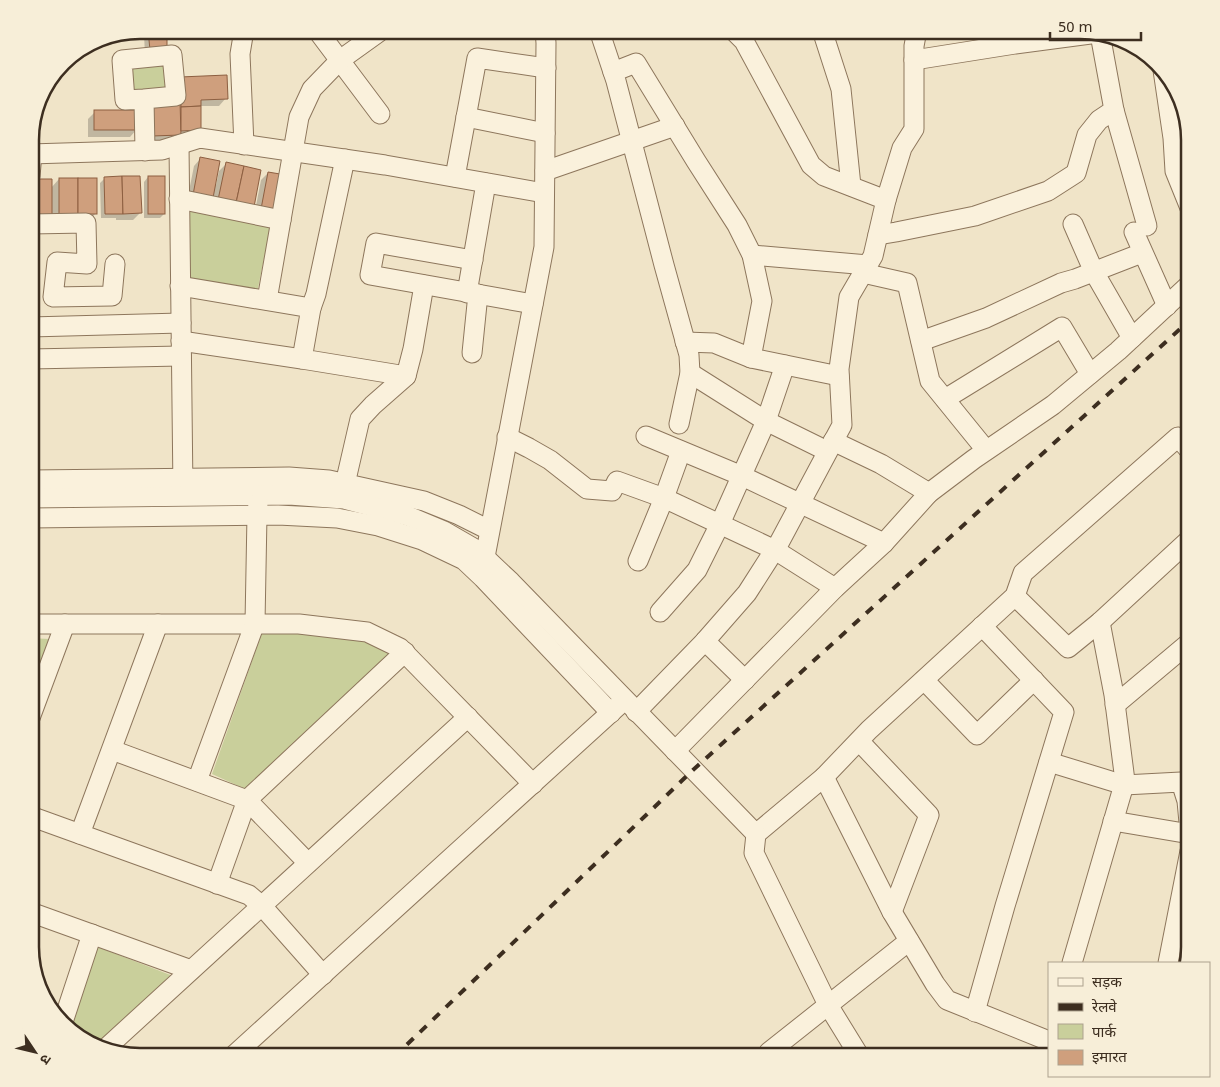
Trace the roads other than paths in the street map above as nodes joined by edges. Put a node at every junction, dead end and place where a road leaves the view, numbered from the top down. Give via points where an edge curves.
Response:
1 (242, 39) edge
2 (324, 39) edge
3 (369, 39) edge
4 (545, 39) edge
5 (602, 39) edge
6 (741, 39) edge
7 (825, 39) edge
8 (915, 39) edge
9 (1057, 39) edge
10 (1100, 41) edge
11 (340, 60) junction
12 (914, 60) junction
13 (546, 68) junction
14 (613, 72) junction
15 (1165, 86) edge
16 (144, 99) dead end
17 (1114, 110) junction
18 (380, 114) dead end
19 (466, 117) junction
20 (675, 126) junction
21 (545, 133) junction
22 (632, 141) junction
23 (179, 145) junction
24 (244, 145) junction
25 (145, 151) junction
26 (292, 152) junction
27 (39, 154) edge
28 (345, 159) junction
29 (545, 171) junction
30 (455, 177) junction
31 (486, 183) junction
32 (851, 186) junction
33 (1181, 186) edge
34 (544, 193) junction
35 (179, 199) junction
36 (886, 200) junction
37 (281, 220) junction
38 (39, 224) edge
39 (1073, 224) dead end
40 (878, 235) junction
41 (1142, 253) junction
42 (752, 255) junction
43 (473, 260) junction
44 (114, 264) dead end
45 (866, 269) junction
46 (1094, 272) junction
47 (424, 285) junction
48 (180, 286) junction
49 (1181, 293) edge
50 (473, 294) junction
51 (267, 300) junction
52 (533, 304) junction
53 (1167, 306) junction
54 (311, 308) junction
55 (39, 328) edge
56 (1132, 338) junction
57 (181, 340) junction
58 (921, 341) junction
59 (685, 342) junction
60 (472, 353) dead end
61 (39, 358) edge
62 (751, 358) junction
63 (302, 359) junction
64 (785, 365) junction
65 (690, 374) junction
66 (1090, 374) junction
67 (406, 376) junction
68 (839, 376) junction
69 (945, 399) junction
70 (766, 422) junction
71 (679, 424) dead end
72 (646, 436) dead end
73 (507, 437) junction
74 (1181, 440) edge
75 (830, 446) junction
76 (986, 450) junction
77 (681, 451) junction
78 (742, 476) junction
79 (39, 480) edge
80 (345, 484) junction
81 (183, 488) junction
82 (929, 493) junction
83 (259, 496) junction
84 (39, 497) edge
85 (664, 498) junction
86 (800, 503) junction
87 (257, 515) junction
88 (39, 518) edge
89 (720, 524) junction
90 (489, 530) junction
91 (884, 543) junction
92 (1181, 547) edge
93 (775, 550) junction
94 (485, 557) junction
95 (638, 560) dead end
96 (835, 588) junction
97 (1015, 596) junction
98 (660, 612) dead end
99 (1100, 622) junction
100 (39, 624) edge
101 (65, 624) junction
102 (158, 624) junction
103 (255, 624) junction
104 (982, 626) junction
105 (705, 641) junction
106 (1181, 650) edge
107 (405, 652) junction
108 (745, 680) junction
109 (924, 680) junction
110 (1034, 680) junction
111 (39, 693) edge
112 (1115, 705) junction
113 (631, 706) junction
114 (611, 713) junction
115 (468, 717) junction
116 (859, 741) junction
117 (112, 750) junction
118 (675, 751) junction
119 (1049, 762) junction
120 (824, 777) junction
121 (197, 781) junction
122 (1181, 782) edge
123 (532, 784) junction
124 (1124, 785) junction
125 (247, 800) junction
126 (39, 819) edge
127 (1113, 821) junction
128 (1181, 832) edge
129 (80, 834) junction
130 (756, 834) junction
131 (308, 863) junction
132 (217, 884) junction
133 (1181, 897) edge
134 (262, 906) junction
135 (892, 912) junction
136 (39, 915) edge
137 (92, 934) junction
138 (909, 941) junction
139 (1072, 962) edge
140 (1168, 962) edge
141 (191, 970) junction
142 (323, 974) junction
143 (828, 1005) junction
144 (975, 1012) junction
145 (63, 1013) edge
146 (1048, 1043) edge
147 (111, 1044) edge
148 (242, 1048) edge
149 (774, 1048) edge
150 (854, 1048) edge

1 - 24 street via 240,54
2 - 11 street
3 - 11 street
4 - 13 street
5 - 14 street
6 - 32 street via 811,165 824,176
7 - 32 street via 841,89
8 - 12 street
9 - 12 street
10 - 17 street
11 - 18 street
11 - 26 street via 312,90 299,117
12 - 36 street via 914,129 902,148
13 - 19 street via 478,58
13 - 21 street
14 - 20 street via 636,63
14 - 22 street
15 - 33 street via 1175,171
16 - 25 street
17 - 40 street via 1099,120 1087,135 1076,173 1048,191 976,216
17 - 41 street via 1140,229
19 - 21 street
19 - 30 street
20 - 22 street
20 - 42 street
21 - 29 street
22 - 29 street
22 - 59 street
23 - 24 street via 200,138
23 - 25 street
23 - 35 street
24 - 26 street
25 - 27 street
26 - 28 street
26 - 37 street
28 - 30 street
28 - 54 street
29 - 34 street
30 - 31 street
31 - 34 street
31 - 43 street
32 - 36 street
34 - 52 street via 544,247
35 - 37 street
35 - 48 street
36 - 40 street
37 - 51 street
38 - 44 street via 86,223 87,264 57,262 52,296 112,296
39 - 46 street
40 - 45 street
41 - 46 street
41 - 53 street
42 - 45 street
42 - 62 street via 762,301
43 - 47 street via 376,243 370,275
43 - 50 street
45 - 58 street via 907,283
45 - 68 street via 849,297
46 - 56 street
46 - 58 street via 1061,283 986,318
47 - 50 street
47 - 67 street
48 - 51 street
48 - 57 street
49 - 53 street
50 - 52 street
50 - 60 street
51 - 54 street
52 - 73 street
53 - 56 street
54 - 63 street
55 - 57 street
56 - 66 street
57 - 61 street
57 - 63 street
57 - 81 street
58 - 69 street via 930,381
59 - 62 street via 714,343
59 - 65 street
62 - 64 street
63 - 67 street
64 - 68 street
64 - 70 street
65 - 70 street
65 - 71 street
66 - 69 street via 1062,327
66 - 76 street via 1053,405
67 - 80 street via 360,419
68 - 75 street via 842,425
69 - 76 street
70 - 75 street
70 - 78 street
72 - 77 street
73 - 85 street via 550,460 587,489 612,491 617,480
73 - 90 street
74 - 97 street via 1178,437 1023,574
75 - 82 street via 881,464
75 - 86 street
76 - 82 street
77 - 78 street
77 - 85 street
78 - 86 street
78 - 89 street
79 - 81 street
80 - 81 street via 289,477
80 - 90 street via 424,501
81 - 83 street
81 - 84 street
82 - 91 street
83 - 87 street
83 - 94 street via 344,499 408,516 444,531
85 - 89 street
85 - 95 street
86 - 91 street
86 - 93 street
87 - 88 street
87 - 103 street
87 - 114 street via 337,518 378,526 422,540 464,560
89 - 93 street
89 - 98 street via 697,570
90 - 94 street
91 - 96 street
92 - 99 street
93 - 96 street
93 - 105 street via 747,593
94 - 113 street
96 - 108 street
97 - 99 street via 1068,648
97 - 104 street
99 - 112 street
100 - 101 street
101 - 102 street
101 - 111 street
102 - 103 street
102 - 117 street
103 - 107 street via 299,624 367,632
103 - 121 street
104 - 109 street
104 - 110 street
105 - 108 street
105 - 113 street
106 - 112 street
107 - 115 street
107 - 125 street
108 - 118 street
109 - 110 street via 977,736
109 - 116 street
110 - 119 street via 1064,712
112 - 124 street
113 - 114 street
113 - 118 street
114 - 123 street
115 - 123 street
115 - 131 street
116 - 120 street
116 - 135 street via 929,815
117 - 121 street
117 - 129 street
118 - 130 street
119 - 124 street
119 - 144 street
120 - 130 street
120 - 135 street
121 - 125 street
122 - 124 street
123 - 142 street
124 - 127 street
125 - 131 street
125 - 132 street
126 - 129 street
127 - 128 street
127 - 139 street
129 - 132 street
130 - 143 street via 754,853
131 - 134 street
132 - 134 street via 248,895
133 - 140 street
134 - 141 street
134 - 142 street
135 - 138 street
136 - 137 street
137 - 141 street
137 - 145 street
138 - 143 street
138 - 144 street via 947,1000
141 - 147 street
142 - 148 street
143 - 149 street
143 - 150 street
144 - 146 street

